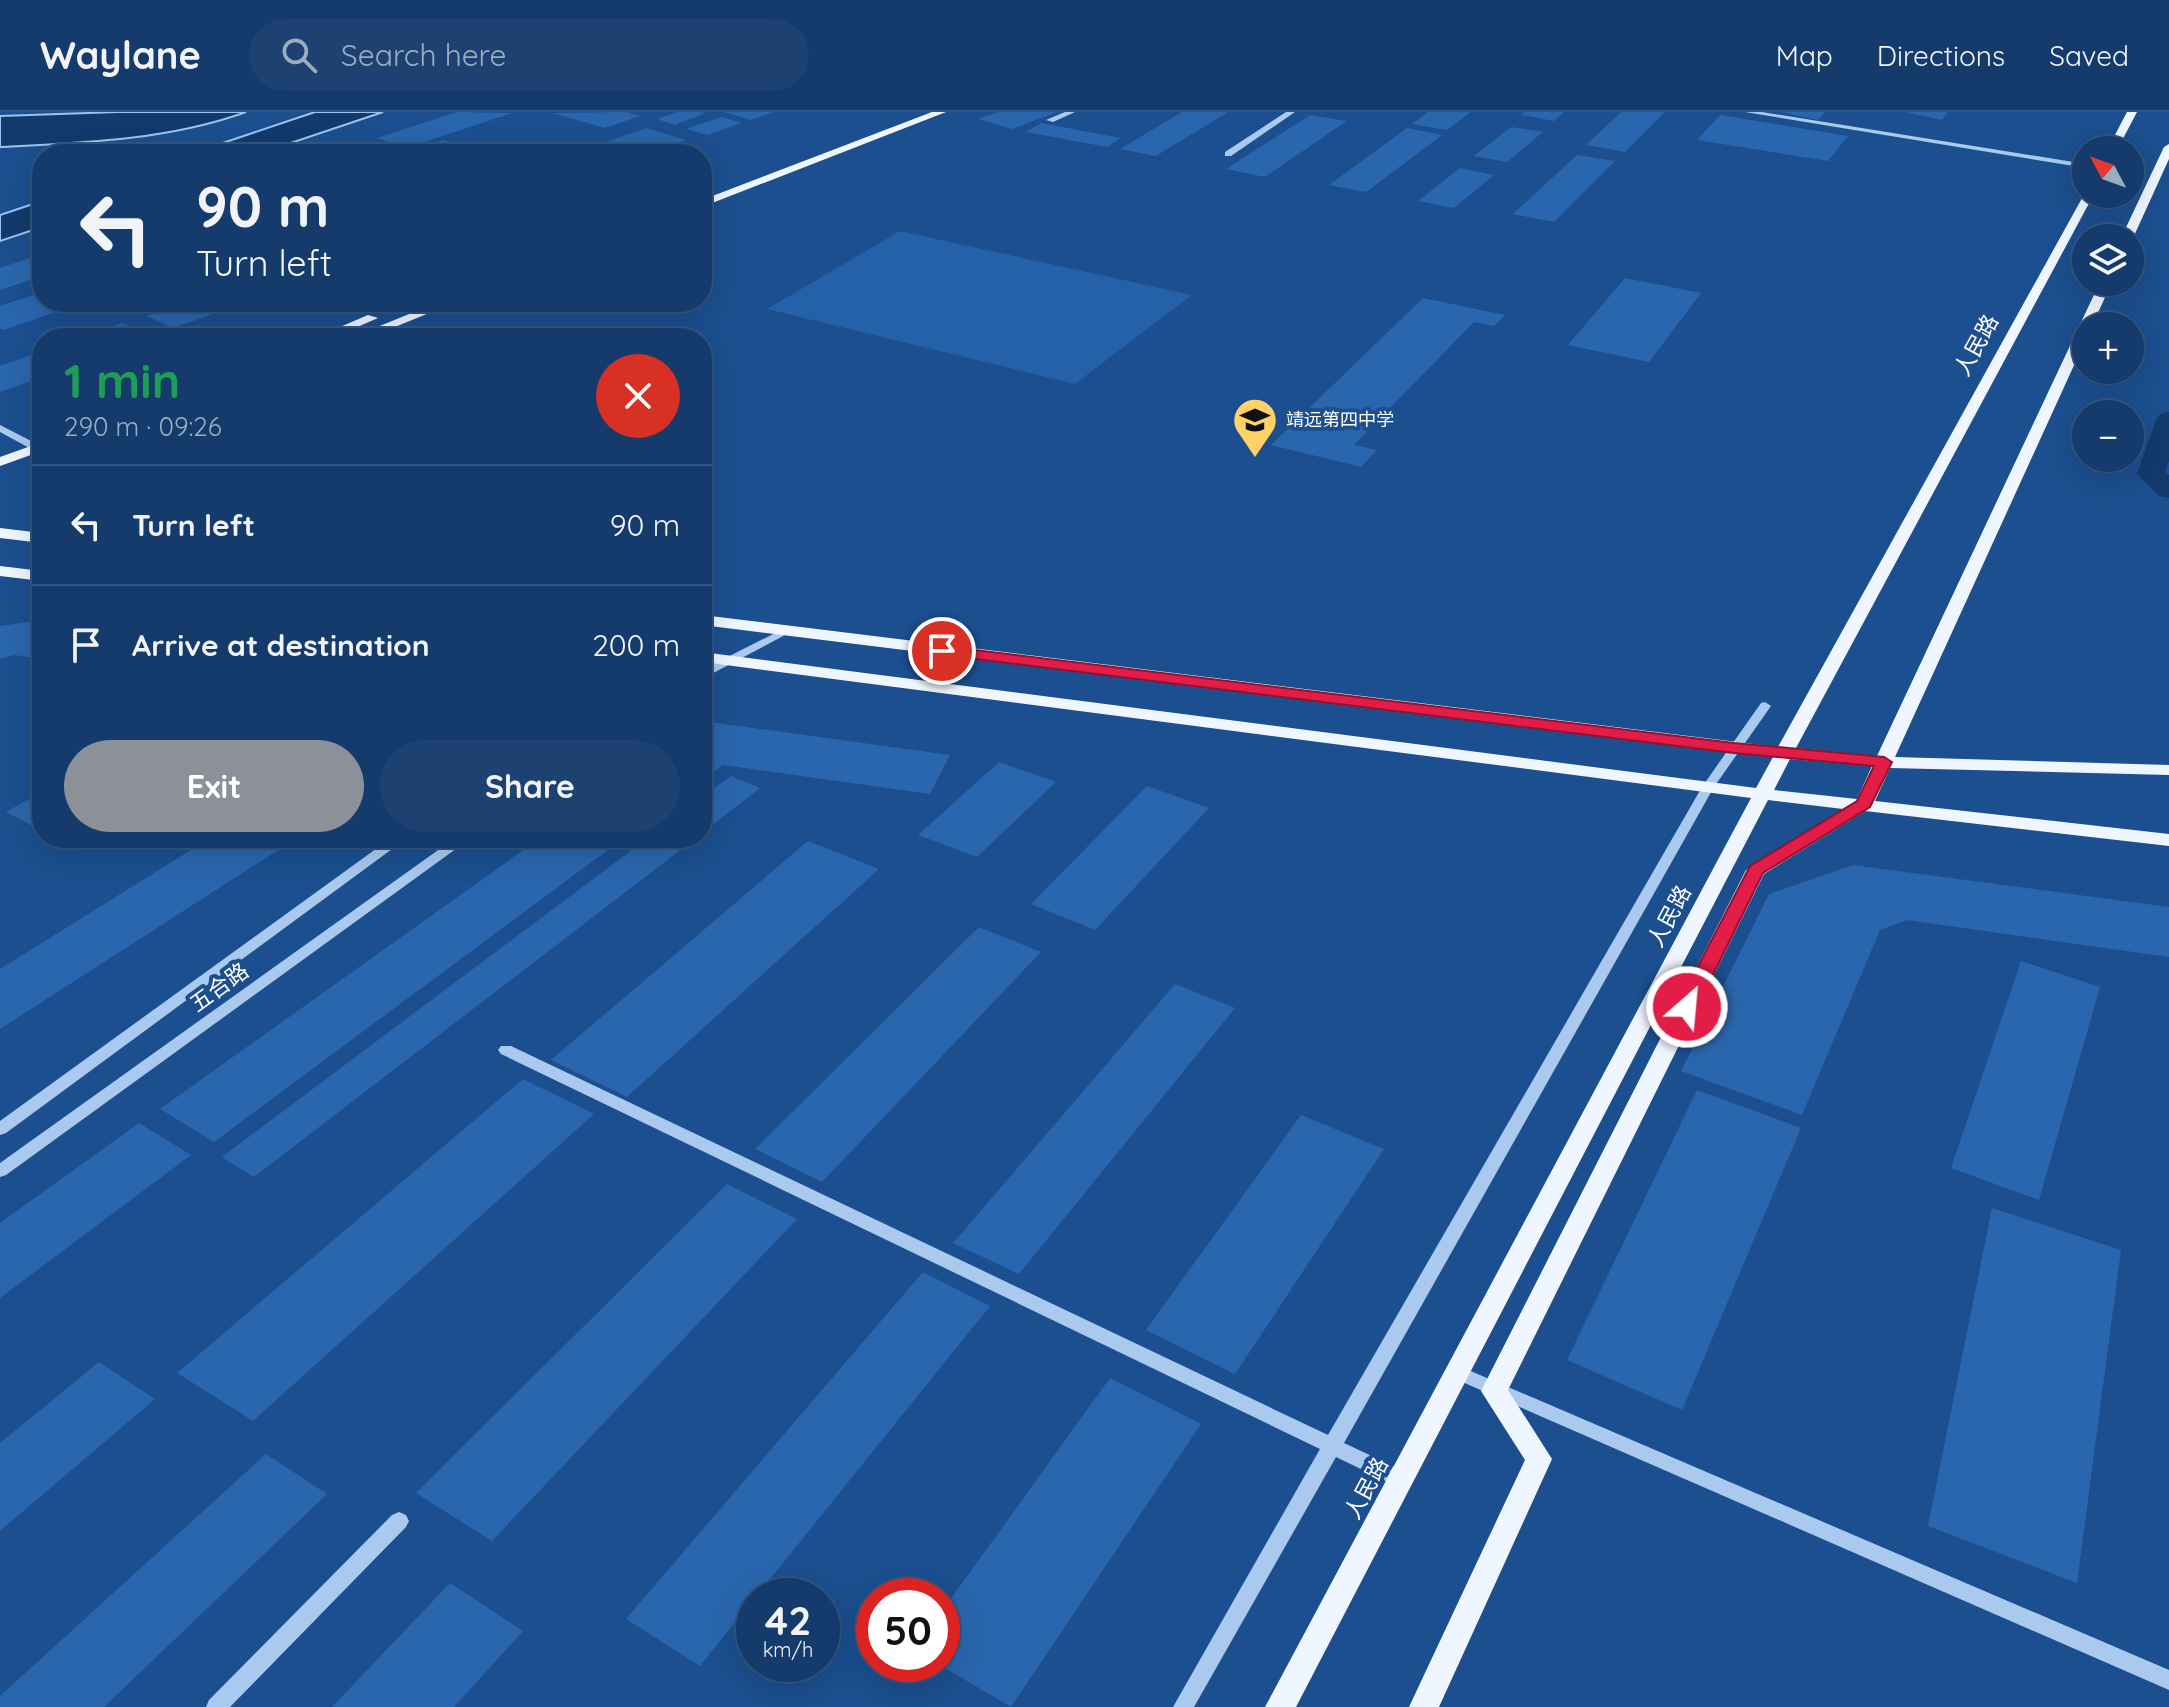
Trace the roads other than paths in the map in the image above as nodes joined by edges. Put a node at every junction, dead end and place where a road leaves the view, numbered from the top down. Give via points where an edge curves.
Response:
1 (912, 112) edge
2 (941, 112) edge
3 (1071, 112) edge
4 (1291, 112) edge
5 (1749, 112) edge
6 (2132, 112) edge
7 (1050, 120) dead end
8 (2119, 136) edge
9 (2169, 147) edge
10 (1228, 154) dead end
11 (2072, 164) edge
12 (712, 187) edge
13 (712, 200) edge
14 (2080, 208) edge
15 (2133, 224) edge
16 (2100, 296) edge
17 (387, 312) edge
18 (424, 312) edge
19 (346, 328) edge
20 (382, 328) edge
21 (0, 428) edge
22 (32, 446) edge
23 (32, 453) edge
24 (32, 456) edge
25 (0, 462) edge
26 (0, 476) edge
27 (0, 533) edge
28 (32, 537) edge
29 (0, 571) edge
30 (32, 575) edge
31 (712, 621) edge
32 (783, 632) junction
33 (712, 658) edge
34 (726, 659) junction
35 (712, 668) edge
36 (1765, 706) dead end
37 (1734, 748) junction
38 (1784, 753) junction
39 (1884, 762) junction
40 (2169, 770) edge
41 (1708, 787) junction
42 (1762, 794) junction
43 (1864, 804) junction
44 (2169, 840) edge
45 (386, 848) edge
46 (450, 848) edge
47 (506, 1050) dead end
48 (0, 1129) edge
49 (0, 1171) edge
50 (1459, 1373) junction
51 (1494, 1391) junction
52 (1332, 1446) junction
53 (1401, 1479) junction
54 (399, 1521) dead end
55 (2169, 1680) edge
56 (216, 1707) edge
57 (1183, 1707) edge
58 (1280, 1707) edge
59 (1424, 1707) edge

1 - 12 main road
2 - 13 main road
3 - 7 street
4 - 10 street
5 - 11 street
6 - 8 main road
9 - 15 main road
14 - 38 main road, 人民路
16 - 39 main road
17 - 19 main road
18 - 20 main road
21 - 22 street
23 - 25 main road
24 - 26 main road
27 - 28 main road
29 - 30 main road
31 - 32 main road
32 - 34 street
32 - 37 main road
33 - 34 main road
34 - 35 street
34 - 41 main road
36 - 37 street
37 - 38 main road
37 - 41 street
38 - 39 main road
38 - 42 main road, 人民路
39 - 40 main road
39 - 43 main road
41 - 42 main road
41 - 52 street
42 - 43 main road
42 - 50 main road, 人民路
43 - 44 main road
43 - 51 main road via 1756,870
45 - 48 street, 五合路
46 - 49 street, 五合路
47 - 52 street
50 - 51 street
50 - 53 main road, 人民路
51 - 55 street
51 - 59 main road via 1539,1459
52 - 53 street
52 - 57 street
53 - 58 main road, 人民路
54 - 56 street

